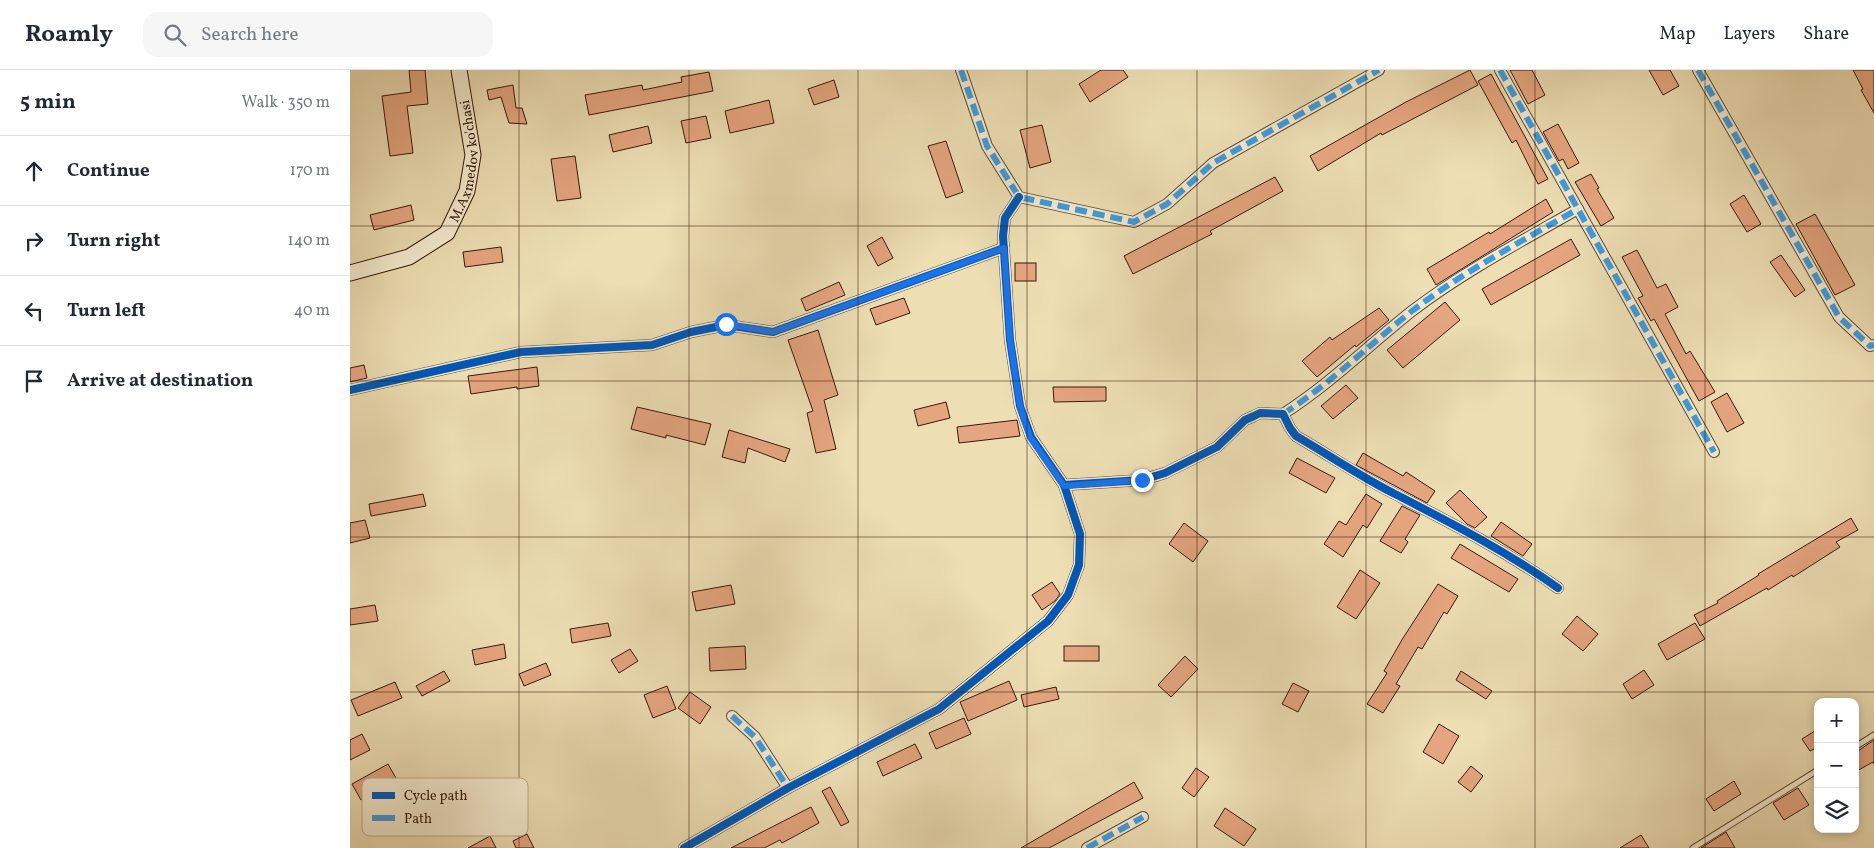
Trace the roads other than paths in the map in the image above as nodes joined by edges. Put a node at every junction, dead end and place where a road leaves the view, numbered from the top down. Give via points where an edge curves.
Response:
1 (459, 70) edge
2 (961, 70) edge
3 (1380, 70) edge
4 (1500, 70) edge
5 (1698, 70) edge
6 (1019, 197) junction
7 (1578, 209) junction
8 (1004, 248) junction
9 (350, 273) edge
10 (1874, 344) edge
11 (350, 390) edge
12 (1284, 414) junction
13 (1714, 452) dead end
14 (1064, 486) junction
15 (1558, 588) dead end
16 (732, 716) dead end
17 (1874, 735) edge
18 (1859, 744) edge
19 (1814, 772) edge
20 (788, 788) junction
21 (1143, 817) dead end
22 (684, 848) edge
23 (1088, 848) edge
24 (1693, 848) edge

1 - 9 main road, M.Axmedov ko'chasi via 473,155 467,191 447,233 409,257
2 - 6 street via 987,146
3 - 6 street via 1212,163 1167,204 1134,222
4 - 7 street
5 - 10 street via 1839,317 1870,346
6 - 8 street via 1005,218
7 - 12 street via 1444,288
7 - 13 street
8 - 11 street via 773,332 726,324 652,346 521,352
8 - 14 street via 1010,340 1020,406 1030,437
12 - 14 street via 1260,413 1245,420 1216,447 1165,473 1142,480
12 - 15 street via 1296,436 1522,562
14 - 20 street via 1080,534 1079,565 1068,595 1048,621 939,709
16 - 20 street via 755,737
17 - 18 lane
19 - 24 lane
20 - 22 street
21 - 23 street

